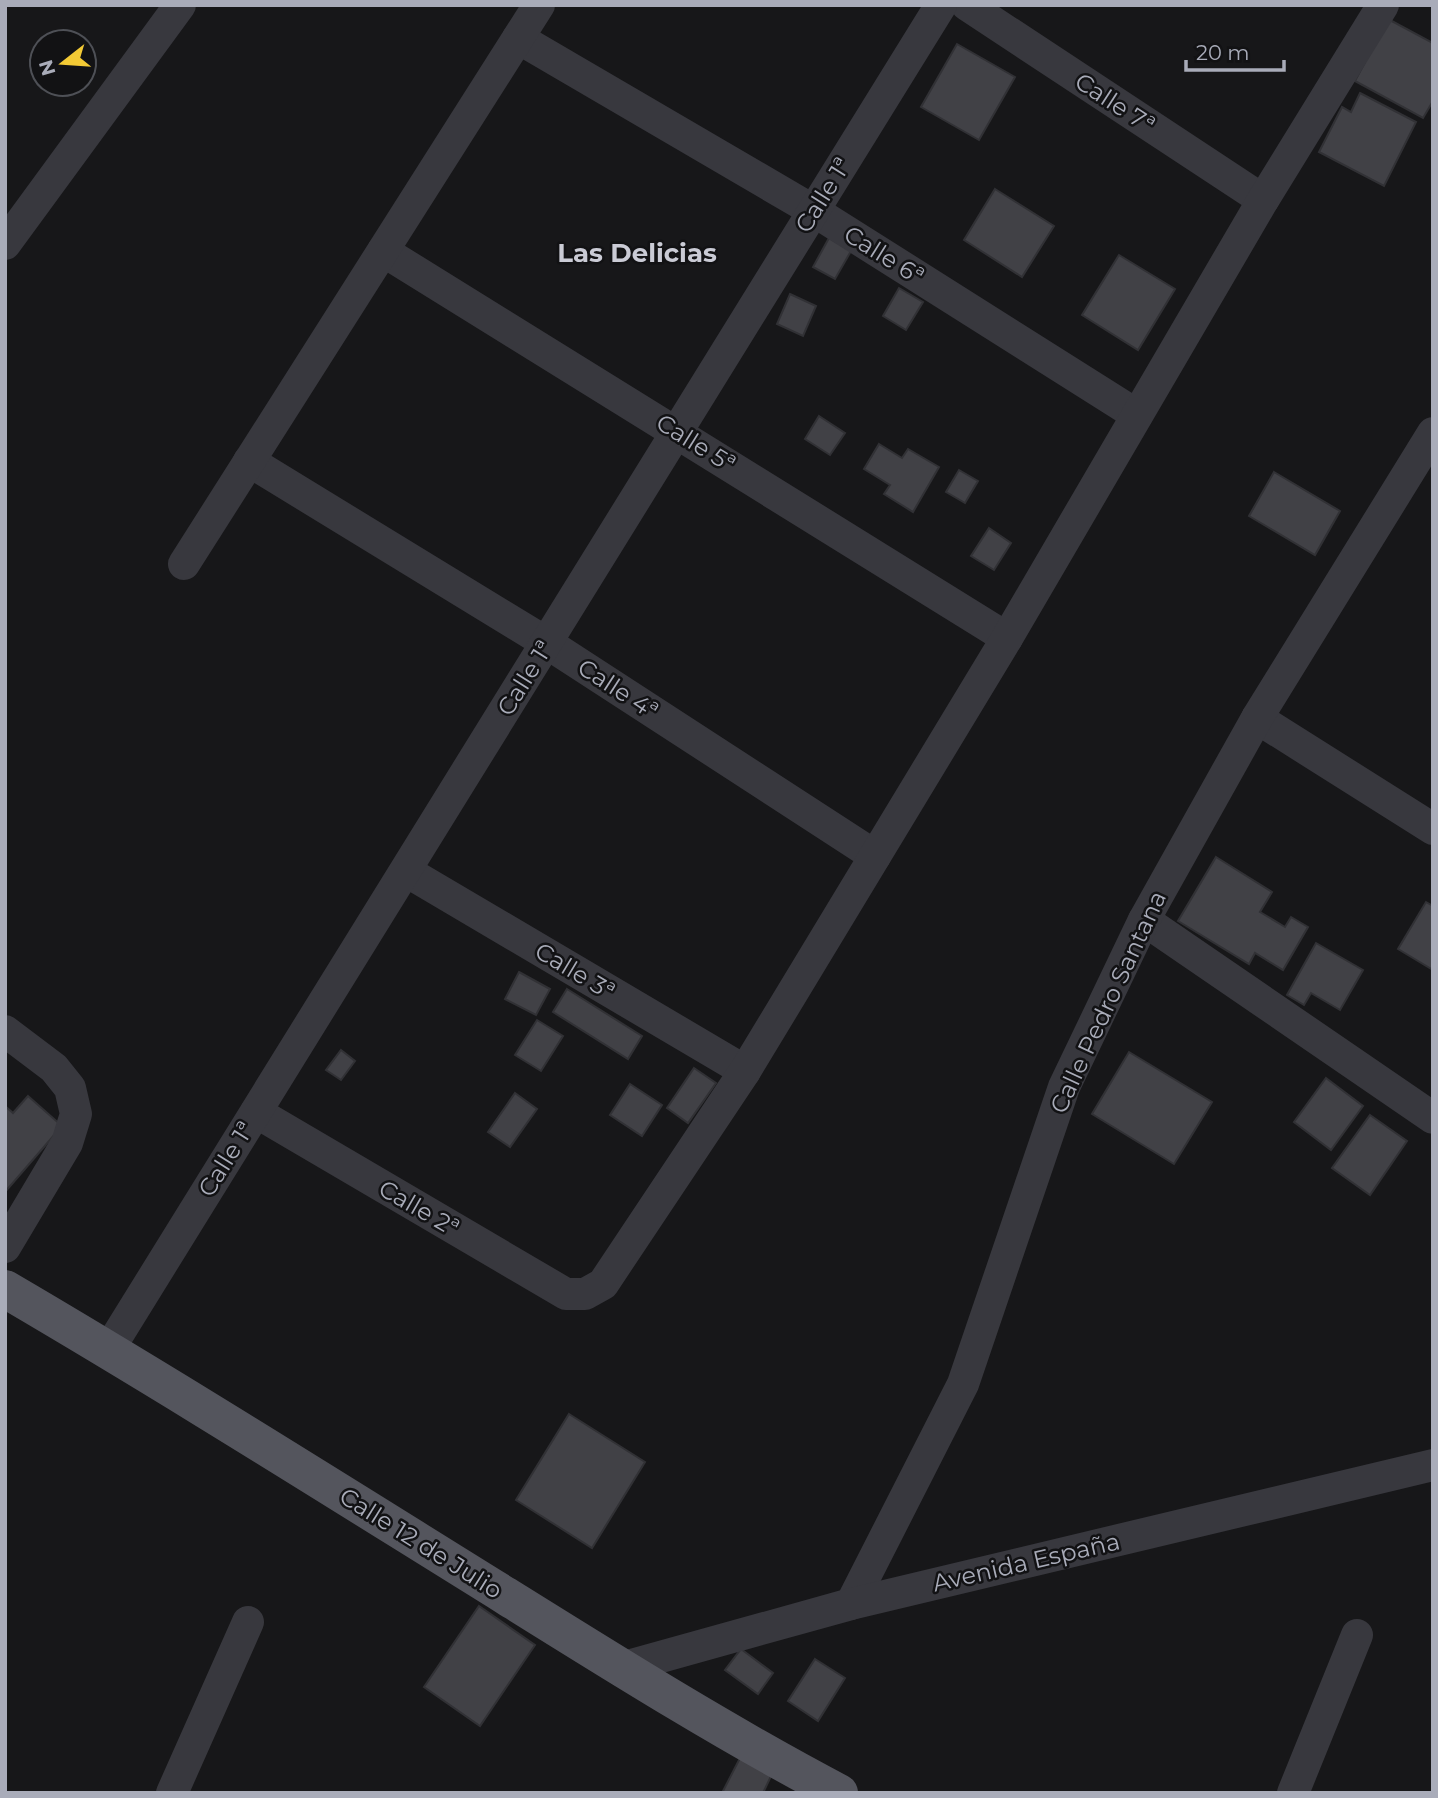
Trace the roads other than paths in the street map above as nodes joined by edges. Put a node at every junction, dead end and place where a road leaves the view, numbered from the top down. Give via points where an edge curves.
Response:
1 (180, 5) edge
2 (539, 5) edge
3 (941, 5) edge
4 (967, 5) edge
5 (1383, 5) edge
6 (518, 38) junction
7 (1263, 201) junction
8 (814, 211) junction
9 (8, 237) edge
10 (383, 251) junction
11 (1137, 415) junction
12 (677, 432) junction
13 (1429, 447) edge
14 (249, 461) junction
15 (184, 564) dead end
16 (1007, 638) junction
17 (547, 643) junction
18 (1257, 718) junction
19 (1433, 829) edge
20 (875, 856) junction
21 (405, 871) junction
22 (1144, 920) junction
23 (5, 1031) edge
24 (745, 1071) junction
25 (256, 1112) junction
26 (1433, 1118) edge
27 (5, 1247) edge
28 (5, 1289) edge
29 (109, 1349) junction
30 (1433, 1465) edge
31 (851, 1604) junction
32 (248, 1622) dead end
33 (1357, 1635) dead end
34 (621, 1668) junction
35 (791, 1782) edge
36 (172, 1793) edge
37 (839, 1793) edge
38 (1293, 1793) edge

1 - 9 street
2 - 6 street
3 - 8 street, Calle 1ª
4 - 7 street, Calle 7ª
5 - 7 street
6 - 8 street, Calle 6ª
6 - 10 street
7 - 11 street
8 - 11 street, Calle 6ª
8 - 12 street, Calle 1ª
10 - 12 street, Calle 5ª
10 - 14 street
11 - 16 street
12 - 16 street, Calle 5ª
12 - 17 street, Calle 1ª
13 - 18 street, Calle Pedro Santana
14 - 15 street
14 - 17 street, Calle 4ª
16 - 20 street
17 - 20 street, Calle 4ª
17 - 21 street, Calle 1ª
18 - 19 street
18 - 22 street, Calle Pedro Santana
20 - 24 street
21 - 24 street, Calle 3ª
21 - 25 street, Calle 1ª
22 - 26 street
22 - 31 street, Calle Pedro Santana via 1064,1087 963,1384
23 - 27 street via 54,1068 70,1088 76,1114 67,1143
24 - 25 street, Calle 2ª via 603,1284 585,1294 566,1294
25 - 29 street, Calle 1ª
28 - 29 main road, Calle 12 de Julio
29 - 34 main road, Calle 12 de Julio
30 - 31 street, Avenida España
31 - 34 street, Avenida España
32 - 36 street
33 - 38 street
34 - 35 main road, Calle 12 de Julio
35 - 37 main road, Calle 12 de Julio

